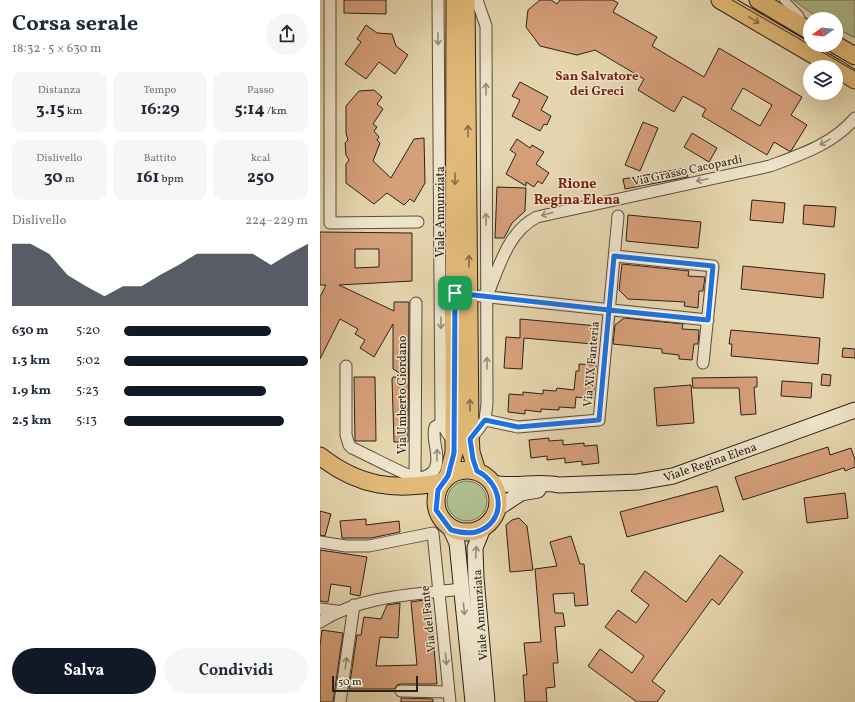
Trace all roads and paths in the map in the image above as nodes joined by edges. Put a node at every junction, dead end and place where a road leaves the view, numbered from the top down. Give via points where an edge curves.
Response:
1 (324, 0) edge
2 (330, 0) edge
3 (438, 0) edge
4 (455, 0) edge
5 (720, 0) edge
6 (758, 0) edge
7 (784, 0) edge
8 (470, 3) edge
9 (803, 22) edge
10 (803, 27) edge
11 (322, 42) edge
12 (843, 49) edge
13 (855, 56) edge
14 (821, 60) edge
15 (843, 73) edge
16 (855, 80) edge
17 (855, 118) edge
18 (322, 119) dead end
19 (325, 132) edge
20 (448, 214) junction
21 (618, 216) dead end
22 (418, 222) dead end
23 (614, 256) junction
24 (462, 294) junction
25 (486, 297) junction
26 (416, 303) dead end
27 (609, 310) junction
28 (708, 320) junction
29 (703, 363) dead end
30 (346, 366) dead end
31 (855, 410) edge
32 (485, 420) junction
33 (441, 423) junction
34 (470, 439) junction
35 (454, 444) junction
36 (320, 456) edge
37 (320, 466) edge
38 (477, 471) junction
39 (445, 479) junction
40 (415, 482) junction
41 (493, 483) junction
42 (558, 485) junction
43 (498, 508) junction
44 (436, 510) junction
45 (483, 528) junction
46 (451, 530) junction
47 (320, 542) edge
48 (462, 589) junction
49 (438, 592) junction
50 (354, 605) junction
51 (320, 609) edge
52 (337, 611) junction
53 (320, 622) edge
54 (401, 691) dead end
55 (450, 697) edge
56 (340, 702) edge
57 (473, 702) edge
58 (487, 702) edge

1 - 11 street
2 - 19 street
3 -> 20 street, Viale Annunziata
4 -> 20 main road, Viale Annunziata
5 -> 14 main road
6 - 10 main road
7 - 9 street
24 -> 8 main road, Viale Annunziata
25 -> 8 street, Viale Annunziata via 486,26
11 - 18 street
12 - 13 main road
15 - 16 main road
17 -> 25 street, Via Grasso Cacopardi via 828,141 770,166 537,217 524,225 514,237
19 - 22 street via 330,223
20 - 24 main road, Viale Annunziata
20 -> 33 street, Viale Annunziata
21 - 23 street, Via XIX Fanteria
23 - 27 street, Via XIX Fanteria
23 - 28 street via 713,266
24 - 25 street
34 -> 24 main road, Viale Annunziata
24 - 35 main road, Viale Annunziata
25 - 27 street
32 -> 25 street, Viale Annunziata via 488,404
26 - 40 street, Via Umberto Giordano
27 - 28 street
27 - 32 street, Via XIX Fanteria via 599,420 518,427
28 - 29 street
30 - 40 street via 346,435 349,445
31 - 42 main road, Viale Regina Elena via 673,476 638,482
32 - 34 street, Viale Annunziata
33 - 35 street
40 -> 33 street via 435,470 438,450 433,432 434,427
34 - 38 main road, Viale Annunziata
35 - 39 main road, Viale Annunziata via 453,463
36 - 40 main road via 343,473 360,480 384,486
37 - 44 main road via 357,487 376,493 420,497
38 - 39 main road via 462,470
38 - 41 main road
39 - 40 main road
39 - 44 main road via 438,490
41 - 42 main road
41 - 43 main road via 498,495
42 - 43 main road via 521,494
43 - 45 main road via 495,516
44 - 46 main road
45 - 46 main road via 467,533
58 -> 45 main road, Viale Annunziata via 475,548
46 - 48 main road, Viale Annunziata via 457,543
47 - 49 street, Via del Fante via 369,546 433,532
48 - 49 street
48 -> 57 main road, Viale Annunziata
49 - 50 street via 373,600
49 -> 55 street, Via del Fante
50 - 52 street
56 -> 50 street
51 - 52 street
52 - 53 street
54 - 55 street

